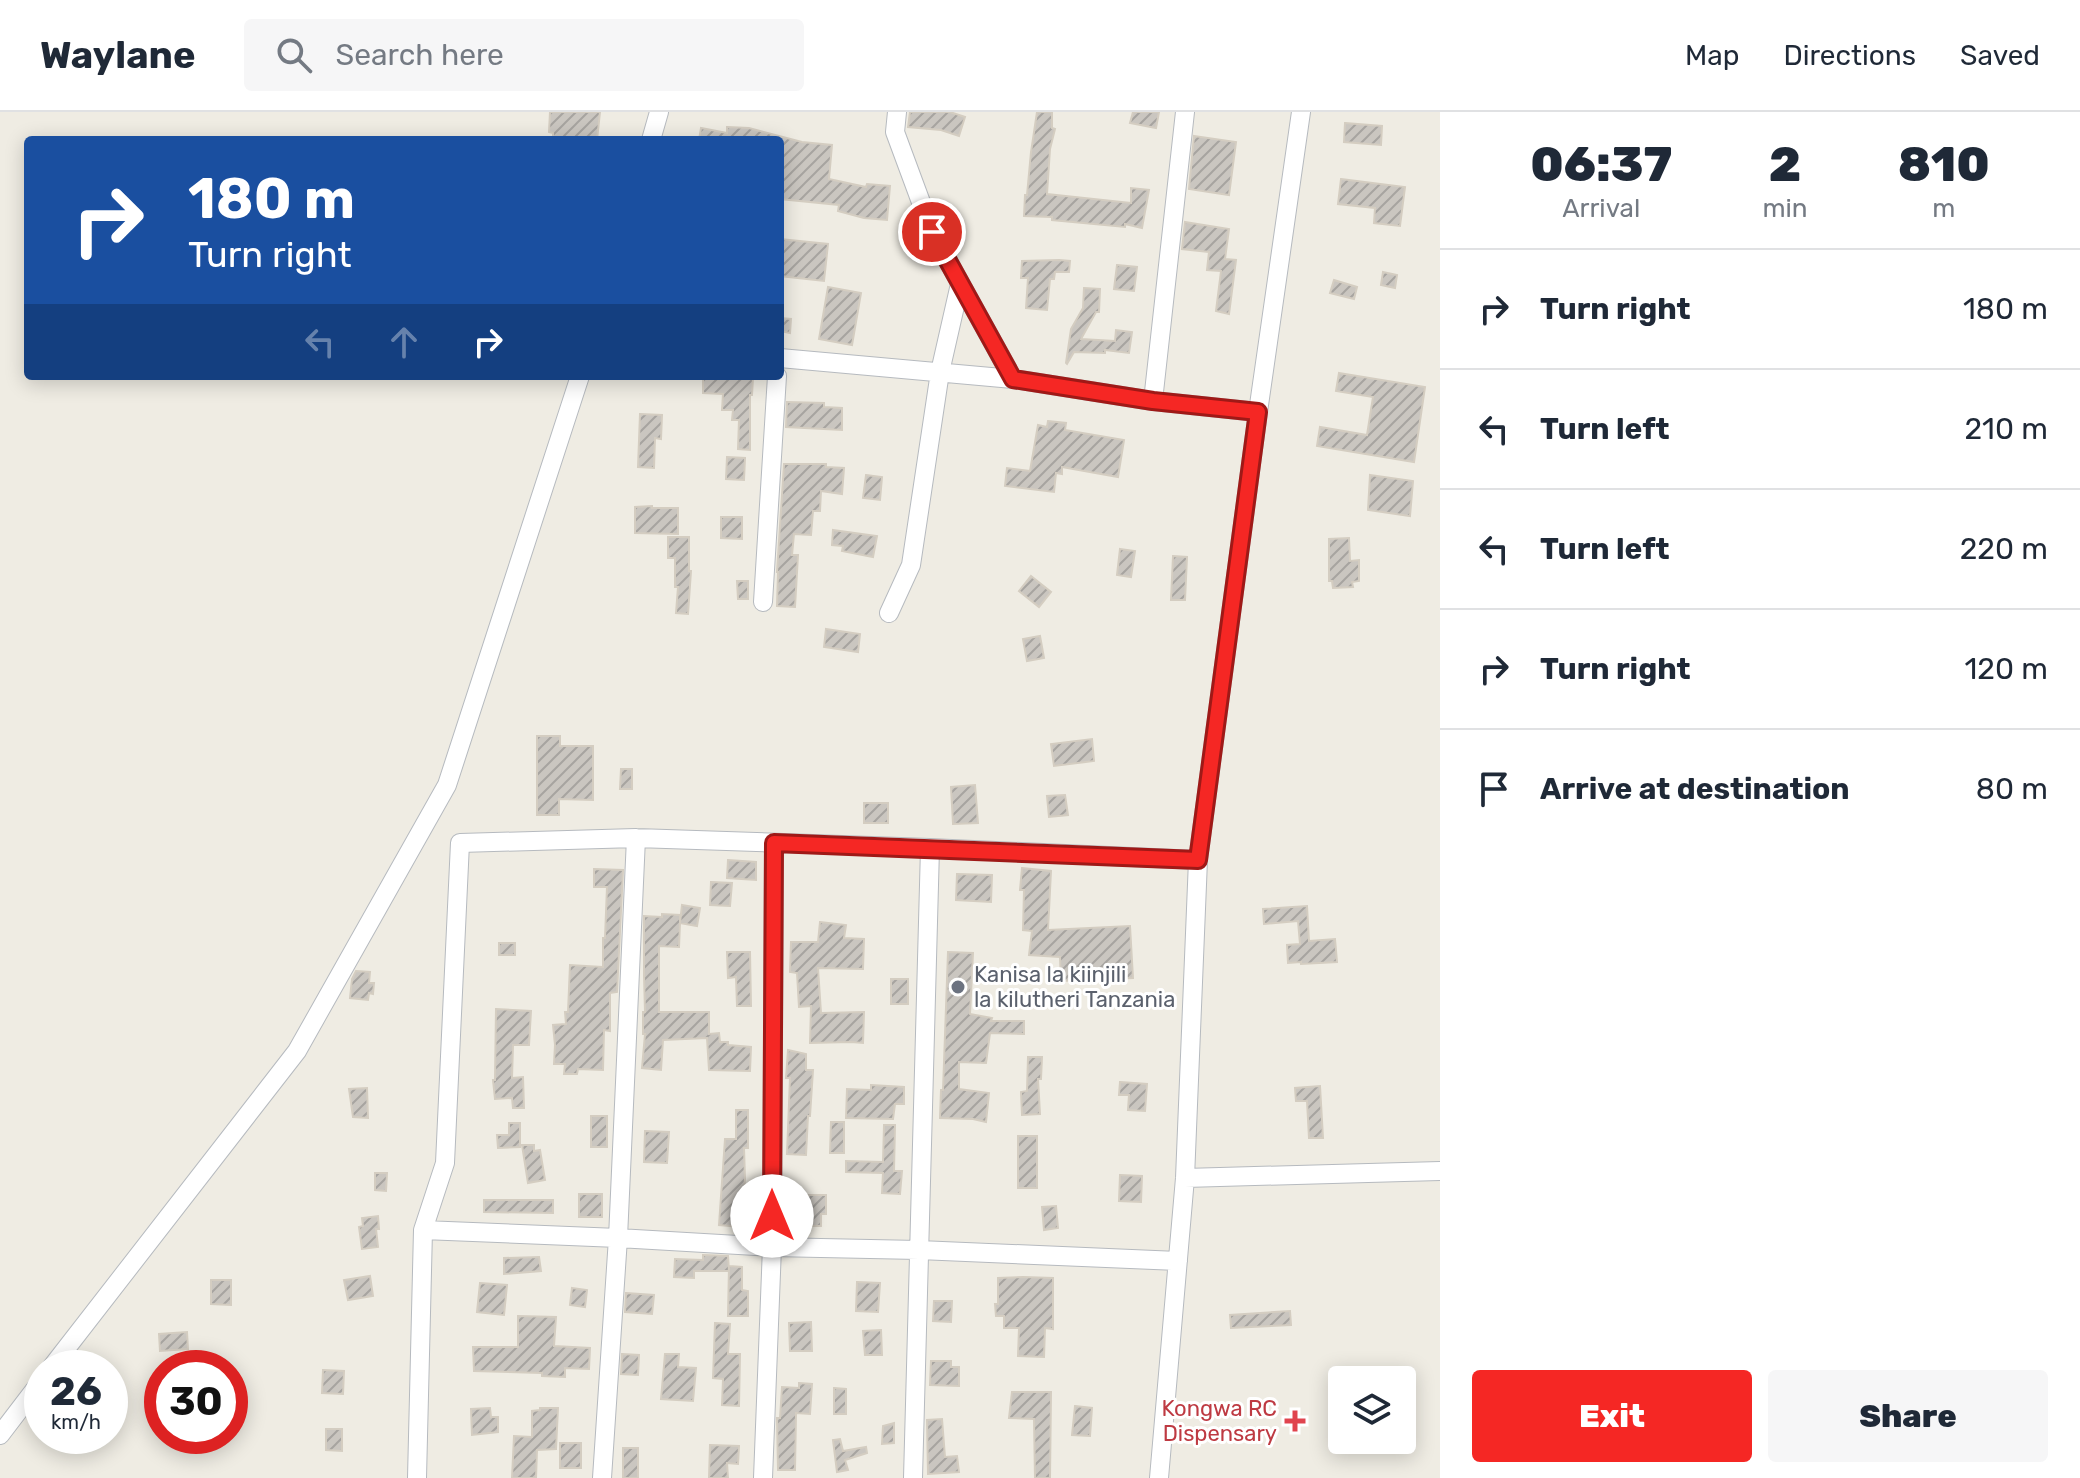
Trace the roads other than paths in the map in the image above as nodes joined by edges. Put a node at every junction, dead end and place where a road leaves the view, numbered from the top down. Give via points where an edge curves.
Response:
1 (659, 112) edge
2 (897, 112) edge
3 (1185, 112) edge
4 (1301, 112) edge
5 (652, 136) edge
6 (960, 284) junction
7 (784, 358) edge
8 (940, 372) junction
9 (1013, 379) junction
10 (579, 380) edge
11 (777, 380) edge
12 (1153, 401) junction
13 (1258, 412) junction
14 (763, 602) dead end
15 (889, 613) dead end
16 (636, 838) junction
17 (774, 843) junction
18 (930, 848) junction
19 (1198, 860) junction
20 (1440, 1171) edge
21 (1185, 1178) junction
22 (423, 1230) junction
23 (618, 1238) junction
24 (772, 1247) junction
25 (919, 1250) junction
26 (1178, 1261) junction
27 (65, 1350) edge
28 (24, 1404) edge
29 (0, 1435) edge
30 (417, 1478) edge
31 (602, 1478) edge
32 (763, 1478) edge
33 (913, 1478) edge
34 (1159, 1478) edge

1 - 5 street
2 - 6 street via 895,132 921,204
3 - 12 street
4 - 13 street
6 - 8 street
6 - 9 street
7 - 8 street
8 - 9 street
8 - 15 street via 911,565
9 - 12 street
10 - 27 street via 447,785 297,1051
11 - 14 street
12 - 13 street
13 - 19 street
16 - 17 street
16 - 22 street via 460,843 445,1163
16 - 23 street
17 - 18 street
17 - 24 street
18 - 19 street
18 - 25 street
19 - 21 street
20 - 21 street
21 - 26 street
22 - 23 street
22 - 30 street
23 - 24 street
23 - 31 street
24 - 25 street
24 - 32 street
25 - 26 street
25 - 33 street
26 - 34 street
28 - 29 street

